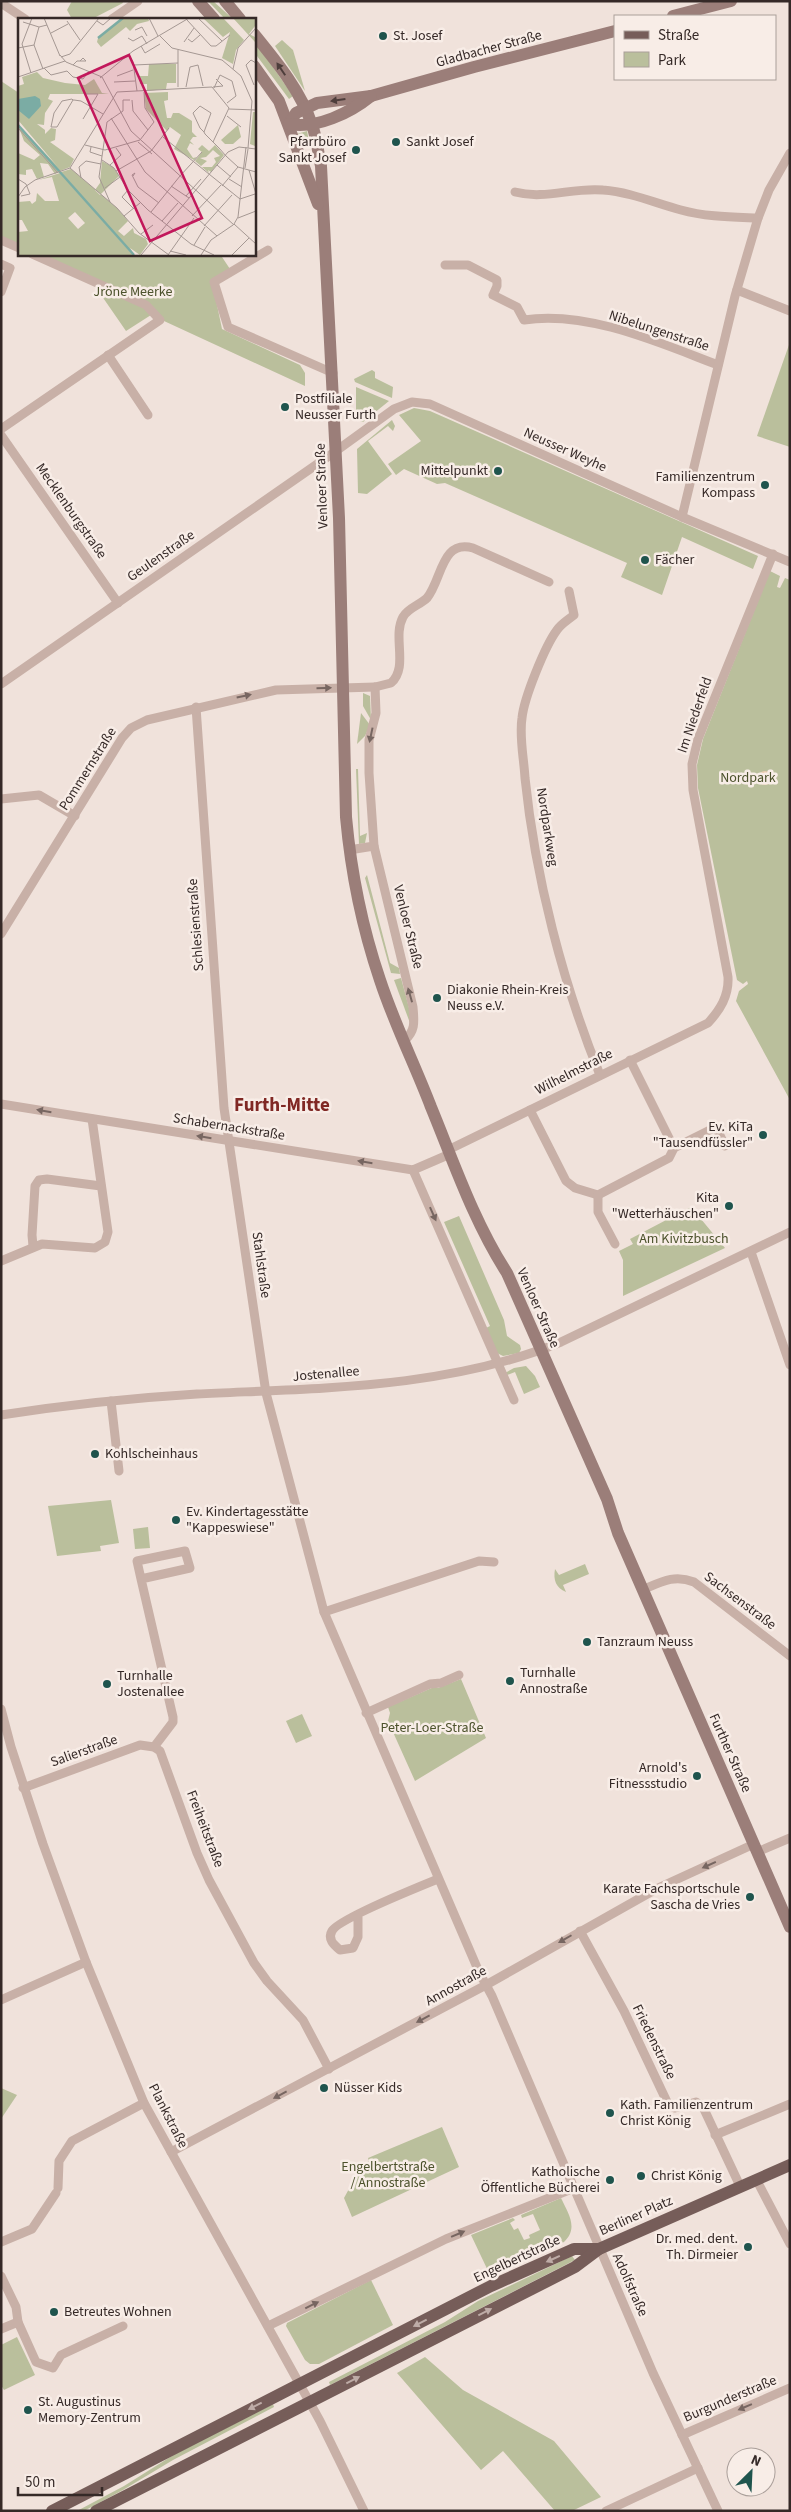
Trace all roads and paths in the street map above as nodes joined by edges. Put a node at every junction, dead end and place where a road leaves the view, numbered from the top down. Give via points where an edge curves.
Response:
1 (138, 1) edge
2 (198, 1) edge
3 (225, 1) edge
4 (731, 1) edge
5 (1, 3) edge
6 (677, 15) edge
7 (24, 18) edge
8 (113, 18) edge
9 (213, 18) edge
10 (239, 18) edge
11 (614, 31) edge
12 (255, 35) edge
13 (255, 67) edge
14 (371, 96) junction
15 (305, 108) junction
16 (289, 124) junction
17 (312, 124) junction
18 (790, 152) edge
19 (515, 192) dead end
20 (758, 218) junction
21 (324, 223) junction
22 (1, 240) edge
23 (18, 248) edge
24 (268, 250) dead end
25 (34, 255) edge
26 (1, 264) edge
27 (445, 265) dead end
28 (737, 290) junction
29 (1, 292) edge
30 (790, 311) edge
31 (108, 355) junction
32 (718, 365) junction
33 (333, 373) junction
34 (148, 415) dead end
35 (1, 429) edge
36 (1, 435) edge
37 (336, 452) junction
38 (682, 517) junction
39 (773, 554) junction
40 (790, 562) edge
41 (548, 582) dead end
42 (569, 591) dead end
43 (118, 603) junction
44 (1, 684) edge
45 (375, 686) junction
46 (344, 687) junction
47 (196, 708) junction
48 (1, 799) edge
49 (75, 816) junction
50 (374, 846) junction
51 (349, 850) junction
52 (1, 934) edge
53 (728, 980) joint
54 (405, 1040) junction
55 (630, 1060) junction
56 (600, 1075) junction
57 (1, 1104) edge
58 (530, 1110) junction
59 (92, 1119) junction
60 (228, 1141) junction
61 (725, 1146) dead end
62 (674, 1148) junction
63 (449, 1152) junction
64 (413, 1170) junction
65 (101, 1186) junction
66 (598, 1195) junction
67 (790, 1232) edge
68 (615, 1244) dead end
69 (33, 1246) junction
70 (751, 1252) junction
71 (1, 1261) edge
72 (540, 1350) junction
73 (498, 1362) junction
74 (790, 1365) edge
75 (266, 1393) junction
76 (514, 1400) dead end
77 (111, 1401) junction
78 (1, 1415) edge
79 (119, 1471) dead end
80 (494, 1562) dead end
81 (140, 1579) junction
82 (642, 1590) junction
83 (324, 1612) junction
84 (790, 1656) edge
85 (459, 1676) dead end
86 (1, 1709) edge
87 (366, 1713) junction
88 (3, 1727) edge
89 (154, 1747) junction
90 (23, 1788) junction
91 (790, 1838) edge
92 (755, 1848) junction
93 (438, 1879) junction
94 (358, 1915) dead end
95 (790, 1927) edge
96 (580, 1931) junction
97 (86, 1962) junction
98 (486, 1986) junction
99 (1, 2000) edge
100 (330, 2069) junction
101 (144, 2103) junction
102 (790, 2104) edge
103 (715, 2135) junction
104 (171, 2152) junction
105 (790, 2165) edge
106 (756, 2179) junction
107 (740, 2186) junction
108 (574, 2188) junction
109 (1, 2242) edge
110 (790, 2244) edge
111 (599, 2249) junction
112 (1, 2276) edge
113 (18, 2322) junction
114 (123, 2326) dead end
115 (268, 2326) junction
116 (1, 2329) edge
117 (299, 2384) junction
118 (790, 2388) edge
119 (309, 2402) junction
120 (682, 2434) junction
121 (698, 2468) junction
122 (52, 2511) edge
123 (96, 2511) edge
124 (364, 2511) edge
125 (606, 2511) edge
126 (718, 2511) edge

1 - 8 street
2 - 9 main road
3 - 10 main road
4 - 6 main road
5 - 7 street
11 - 14 main road, Gladbacher Straße
15 -> 12 main road, Venloer Straße
13 - 16 main road, Venloer Straße via 279,101
14 -> 15 main road, Gladbacher Straße via 317,103
14 - 17 main road, Gladbacher Straße via 355,108
15 - 16 main road, Gladbacher Straße via 296,113
15 - 17 main road, Venloer Straße
16 - 17 main road
16 - 21 main road, Venloer Straße
17 - 21 main road, Venloer Straße via 320,166
18 - 20 street, Nibelungenstraße
19 - 20 street via 538,196 602,190 632,194 700,214
20 - 28 street, Nibelungenstraße
21 - 33 main road, Venloer Straße
22 - 23 street
24 - 33 street via 214,282 228,326
25 - 31 street via 146,305 160,320
26 - 29 street via 10,268
27 - 32 street, Nibelungenstraße via 468,265 497,280 494,295 517,307 524,320 557,318 607,327
28 - 30 street
28 - 32 street, Nibelungenstraße
31 - 34 street
31 - 35 street
32 - 38 street, Nibelungenstraße
33 - 37 main road, Venloer Straße
36 - 43 street, Mecklenburgstraße
37 - 38 street, Neusser Weyhe via 394,409 421,402
37 - 43 street, Geulenstraße
37 - 46 main road, Venloer Straße
38 - 39 street, Neusser Weyhe
39 - 40 street, Neusser Weyhe
39 - 53 street, Im Niederfeld via 698,739 692,764 693,790
41 - 45 street via 473,548 453,549 448,553 429,595 403,617 397,678 391,683
42 - 56 street, Nordparkweg via 574,615 556,631 526,695 522,740 539,871 583,1034
43 - 44 street, Geulenstraße
45 - 46 street
45 -> 50 street, Venloer Straße via 376,713 369,740
47 -> 46 street, Pommernstraße via 276,690
46 - 51 main road, Venloer Straße
47 - 49 street, Pommernstraße via 147,720 126,732
47 - 60 street, Schlesienstraße
48 - 49 street via 39,795
49 - 52 street, Pommernstraße
50 - 51 street
54 -> 50 street, Venloer Straße via 415,1023 413,1007
51 - 54 main road, Venloer Straße via 359,906 380,982
53 - 55 street, Wilhelmstraße via 722,1006 708,1023
54 - 63 main road, Venloer Straße
55 - 56 street, Wilhelmstraße
55 - 62 street, Wilhelmstraße
56 - 58 street, Wilhelmstraße
59 -> 57 street, Schabernackstraße
58 - 63 street, Wilhelmstraße
58 - 66 street, Wilhelmstraße via 566,1181 574,1188
60 -> 59 street, Schabernackstraße
59 - 65 street
64 -> 60 street, Schabernackstraße
60 - 75 street, Stahlstraße
61 - 62 street via 716,1127
62 - 66 street via 669,1158
63 - 64 street
63 - 72 main road, Venloer Straße
64 -> 73 street
65 - 69 street via 40,1180 35,1186
65 - 69 street via 108,1232 105,1242 95,1248
66 - 68 street via 598,1212
67 - 70 street
69 - 71 street
70 - 72 street
70 - 74 street
72 - 73 street, Jostenallee
72 - 82 main road, Venloer Straße via 607,1499
73 - 75 street, Jostenallee via 359,1386
73 - 76 street
75 - 77 street, Jostenallee via 198,1394
75 - 83 street
77 - 78 street, Jostenallee
77 - 79 street
80 - 83 street via 479,1561
81 - 81 street via 190,1568 185,1551 136,1561
81 - 89 street via 173,1717 173,1722
82 - 84 street, Sachsenstraße via 670,1578 694,1582
82 - 92 main road, Further Straße
83 - 87 street
85 - 87 street via 430,1684
86 - 88 street, Plankstraße
87 - 93 street
88 - 90 street, Plankstraße
89 - 90 street, Salierstraße via 140,1745
89 - 100 street, Freiheitstraße via 163,1756 197,1854 235,1928 267,1981 303,2020
90 - 97 street, Plankstraße
91 - 92 street, Annostraße
92 - 95 main road, Further Straße
92 -> 96 street, Annostraße via 658,1888
93 - 94 street
93 - 98 street
96 -> 98 street, Annostraße
96 - 103 street, Friedenstraße via 624,2011 668,2104 675,2108 700,2104
97 - 99 street
97 - 101 street, Plankstraße
98 -> 100 street, Annostraße
98 - 108 street, Adolfstraße
100 -> 104 street, Annostraße
101 - 104 street, Plankstraße
101 - 109 street via 72,2141 59,2161 57,2191 32,2229
102 - 103 street
103 - 107 street
104 - 115 street, Plankstraße
105 - 106 main road, Berliner Platz
106 - 107 main road, Berliner Platz
106 - 110 street
107 - 111 main road, Berliner Platz
108 - 111 street, Adolfstraße
115 -> 108 street via 446,2239
111 -> 117 main road, Engelbertstraße via 574,2249 491,2286
119 -> 111 main road via 575,2267
111 - 120 street, Adolfstraße
112 - 113 street via 16,2307
113 - 114 street via 36,2362 53,2368 61,2354
113 - 116 street
115 - 117 street, Plankstraße
117 - 119 street, Plankstraße
117 -> 122 main road, Engelbertstraße
118 -> 120 street, Burgunderstraße
119 - 123 main road
119 - 124 street, Plankstraße
120 - 121 street, Adolfstraße
121 - 125 street
121 - 126 street, Adolfstraße

